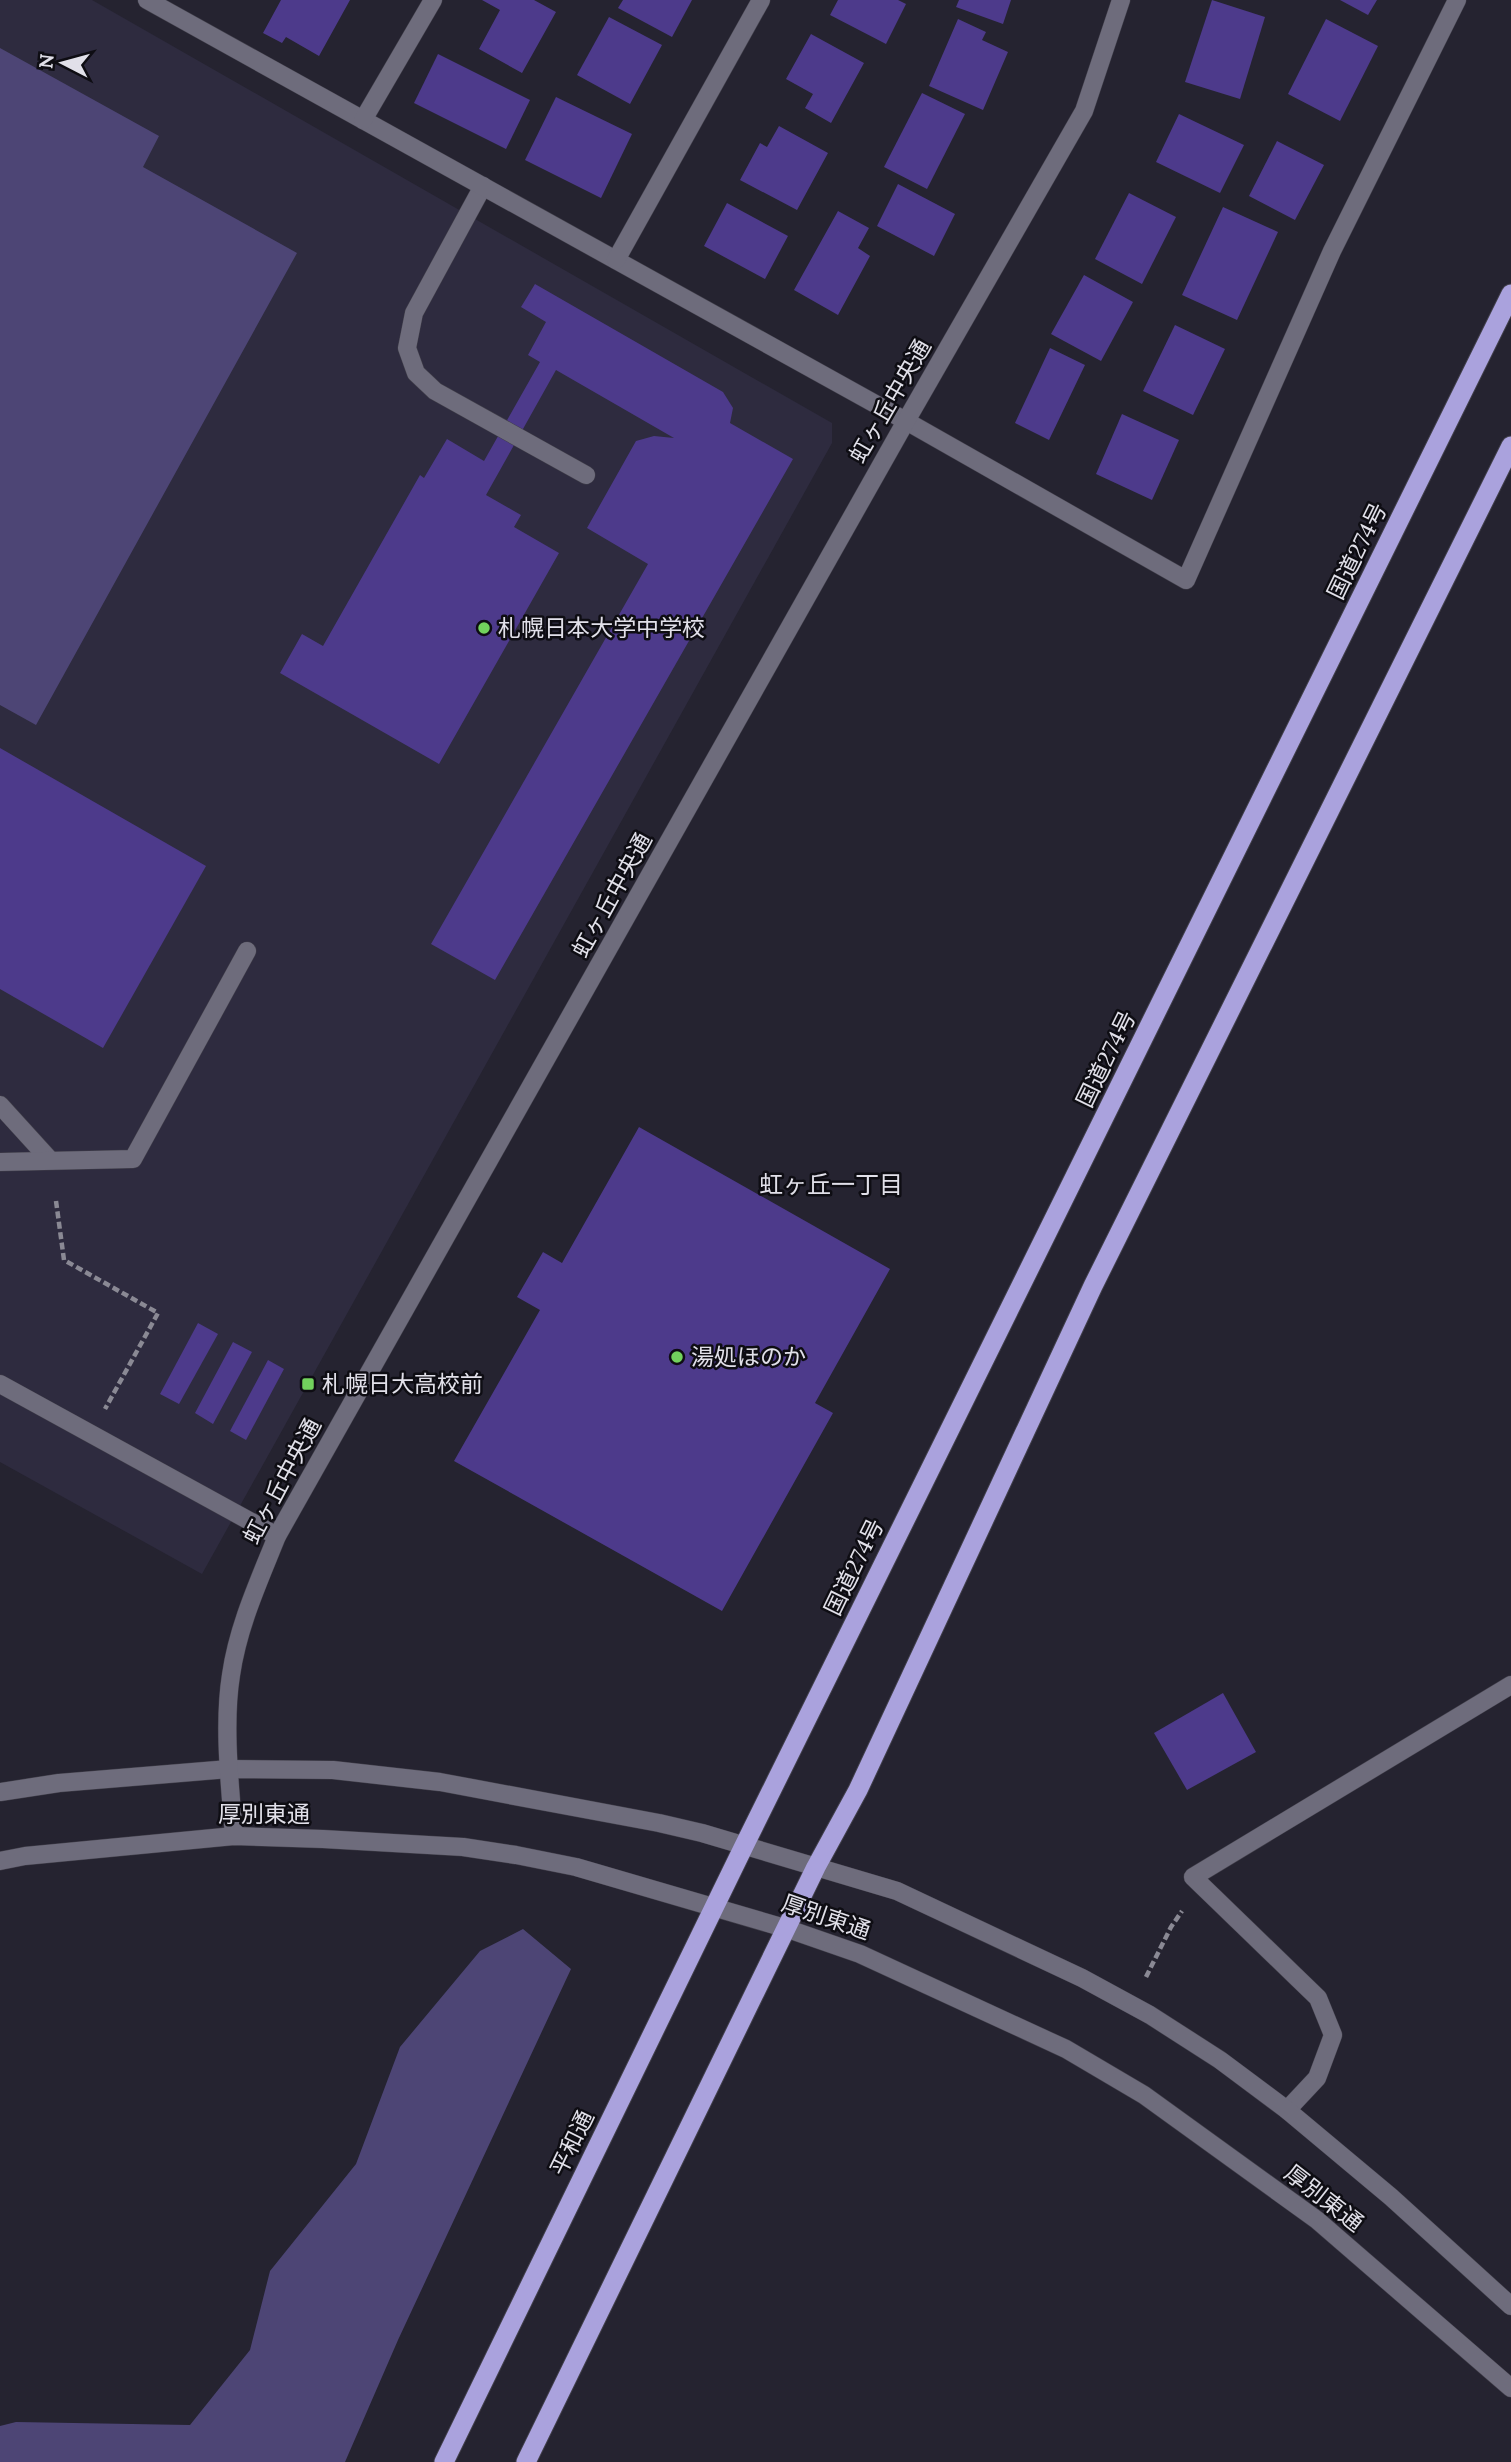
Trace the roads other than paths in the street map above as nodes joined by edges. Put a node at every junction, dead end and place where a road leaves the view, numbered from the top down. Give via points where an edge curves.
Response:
1 (147, 0) edge
2 (433, 0) edge
3 (761, 0) edge
4 (1121, 0) edge
5 (1457, 0) edge
6 (363, 120) junction
7 (483, 186) junction
8 (616, 260) junction
9 (1511, 294) edge
10 (906, 421) junction
11 (1511, 446) edge
12 (586, 475) dead end
13 (247, 951) dead end
14 (0, 1105) edge
15 (50, 1160) junction
16 (0, 1162) edge
17 (0, 1384) edge
18 (277, 1536) junction
19 (1511, 1685) edge
20 (229, 1769) junction
21 (0, 1792) edge
22 (234, 1836) junction
23 (744, 1846) junction
24 (0, 1861) edge
25 (816, 1867) junction
26 (715, 1907) junction
27 (788, 1929) junction
28 (1287, 2110) junction
29 (1511, 2306) edge
30 (1511, 2388) edge
31 (449, 2454) edge
32 (526, 2462) edge

1 - 6 street
2 - 6 street
3 - 8 street
4 - 10 street, 虹ヶ丘中央通 via 1084,111
5 - 10 street via 1332,251 1186,580
6 - 7 street
7 - 8 street
7 - 12 street via 414,313 407,348 416,373 435,391
8 - 10 street
9 - 23 highway, 国道274号
10 - 18 street, 虹ヶ丘中央通
11 - 25 highway via 1093,1286 858,1790
13 - 15 street via 133,1158
14 - 15 street
15 - 16 street
17 - 18 street
18 - 20 street, 虹ヶ丘中央通 via 245,1615 230,1675
19 - 28 street via 1193,1877 1318,1998 1333,2035 1318,2078
20 - 21 street, 厚別東通
20 - 22 street, 虹ヶ丘中央通
20 - 23 street, 厚別東通 via 333,1770 440,1782 659,1822
22 - 24 street, 厚別東通
22 - 26 street, 厚別東通 via 463,1847 576,1867
23 - 25 street, 厚別東通
23 - 26 highway, 平和通
25 - 27 highway
25 - 28 street, 厚別東通 via 897,1891 1082,1978 1220,2060
26 - 27 street, 厚別東通
26 - 31 highway, 平和通
27 - 30 street, 厚別東通 via 887,1965 1066,2049 1144,2095 1317,2220
27 - 32 highway
28 - 29 street, 厚別東通

